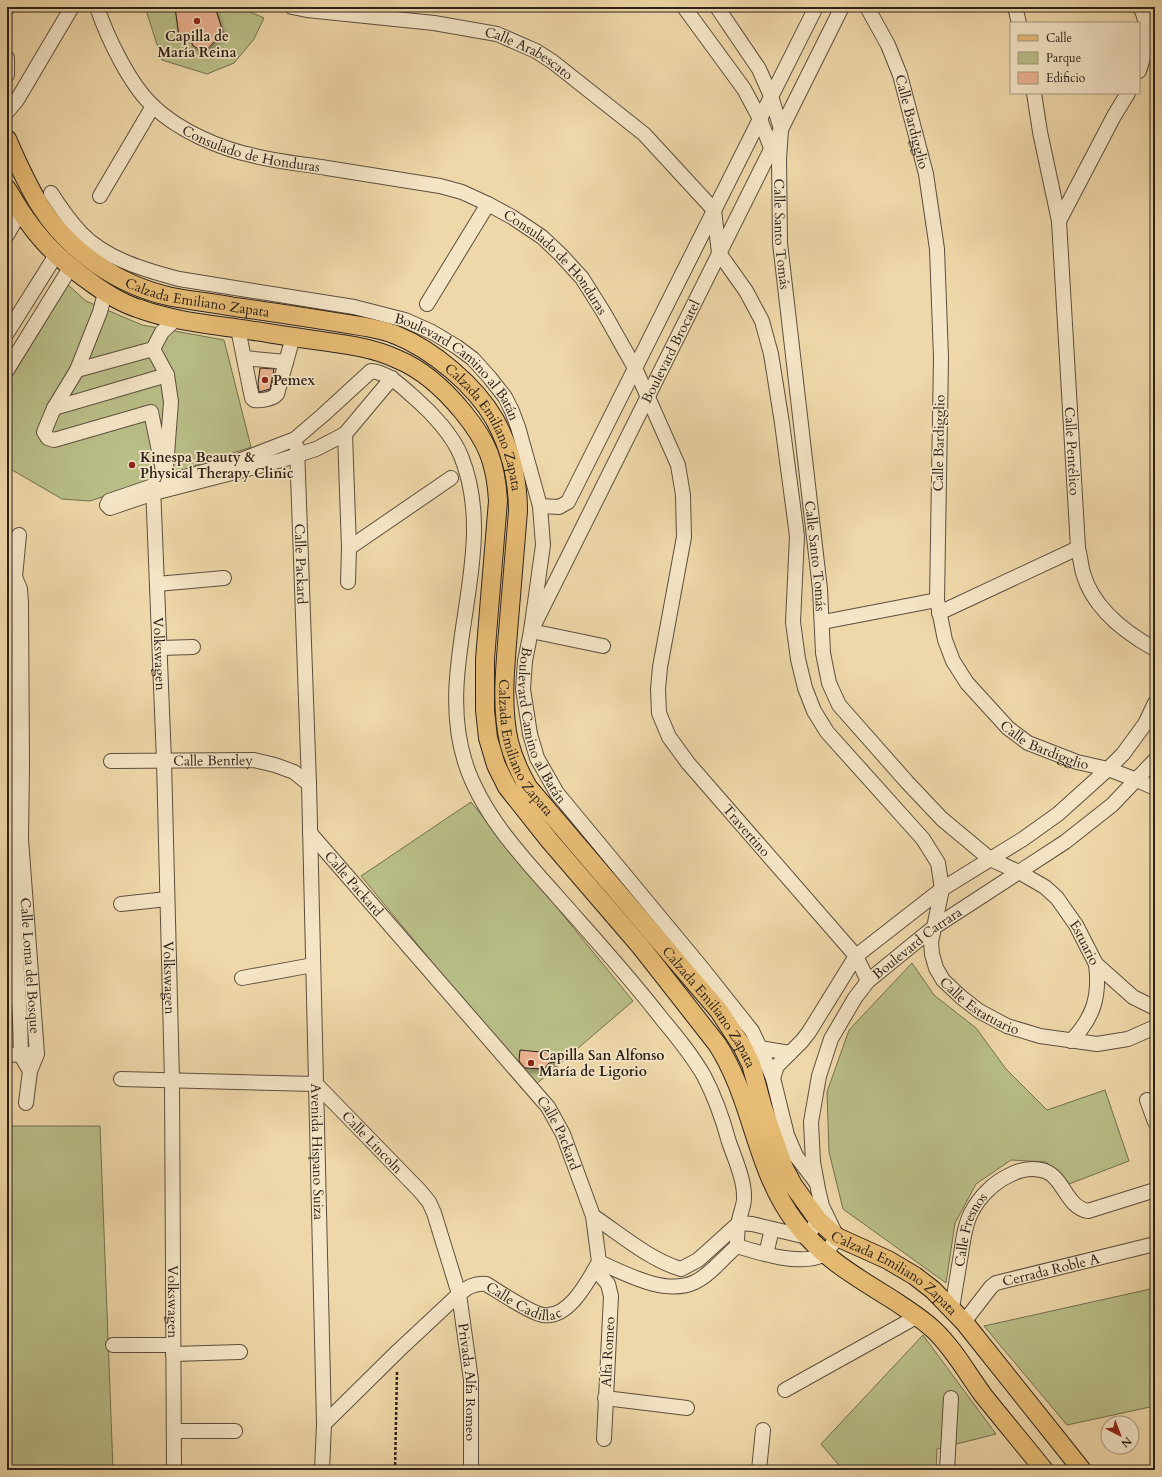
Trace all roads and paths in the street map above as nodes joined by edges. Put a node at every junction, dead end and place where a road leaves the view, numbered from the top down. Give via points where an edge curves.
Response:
1 (72, 7) edge
2 (96, 7) edge
3 (292, 7) edge
4 (684, 7) edge
5 (717, 7) edge
6 (816, 7) edge
7 (842, 7) edge
8 (867, 7) edge
9 (1015, 7) edge
10 (1140, 7) edge
11 (1019, 22) edge
12 (7, 58) edge
13 (1140, 68) edge
14 (7, 75) edge
15 (1034, 94) edge
16 (1127, 94) edge
17 (771, 96) junction
18 (153, 106) junction
19 (7, 112) edge
20 (760, 119) junction
21 (781, 129) junction
22 (7, 139) edge
23 (775, 154) junction
24 (7, 189) edge
25 (51, 193) dead end
26 (100, 196) dead end
27 (488, 204) junction
28 (714, 210) junction
29 (20, 212) junction
30 (1059, 221) junction
31 (7, 235) edge
32 (719, 253) junction
33 (56, 255) junction
34 (70, 268) junction
35 (40, 280) junction
36 (56, 290) junction
37 (105, 293) junction
38 (427, 304) dead end
39 (176, 319) junction
40 (238, 329) junction
41 (7, 333) edge
42 (293, 337) junction
43 (153, 349) junction
44 (244, 358) junction
45 (286, 362) junction
46 (635, 368) junction
47 (7, 370) edge
48 (77, 370) junction
49 (167, 375) junction
50 (392, 378) junction
51 (647, 398) junction
52 (54, 408) junction
53 (345, 434) junction
54 (295, 439) junction
55 (298, 455) junction
56 (451, 478) dead end
57 (154, 490) junction
58 (540, 506) junction
59 (19, 535) dead end
60 (349, 548) junction
61 (1078, 548) junction
62 (224, 578) dead end
63 (348, 582) dead end
64 (157, 584) junction
65 (13, 586) edge
66 (12, 603) edge
67 (938, 606) junction
68 (823, 622) junction
69 (531, 631) junction
70 (603, 646) dead end
71 (193, 647) dead end
72 (160, 648) junction
73 (1155, 649) edge
74 (660, 667) joint
75 (1155, 703) edge
76 (1155, 760) edge
77 (111, 761) dead end
78 (164, 761) junction
79 (1108, 769) junction
80 (1137, 780) junction
81 (309, 784) junction
82 (1155, 788) edge
83 (310, 833) junction
84 (990, 859) junction
85 (1019, 872) junction
86 (942, 889) junction
87 (167, 899) junction
88 (121, 904) dead end
89 (933, 928) junction
90 (856, 956) junction
91 (1096, 964) junction
92 (314, 965) junction
93 (242, 978) dead end
94 (868, 981) junction
95 (1155, 1008) edge
96 (1155, 1027) edge
97 (1071, 1041) junction
98 (760, 1048) junction
99 (790, 1053) junction
100 (37, 1054) junction
101 (14, 1055) edge
102 (30, 1071) junction
103 (773, 1078) junction
104 (121, 1079) dead end
105 (172, 1080) junction
106 (316, 1084) junction
107 (1147, 1100) dead end
108 (26, 1104) dead end
109 (1155, 1122) edge
110 (816, 1182) junction
111 (1155, 1190) edge
112 (820, 1213) junction
113 (593, 1216) junction
114 (739, 1223) junction
115 (772, 1229) junction
116 (807, 1237) junction
117 (837, 1237) junction
118 (1155, 1244) edge
119 (737, 1246) junction
120 (825, 1253) junction
121 (766, 1254) junction
122 (597, 1266) junction
123 (681, 1269) junction
124 (684, 1286) junction
125 (459, 1294) junction
126 (952, 1308) junction
127 (918, 1316) junction
128 (964, 1322) junction
129 (114, 1345) dead end
130 (173, 1349) junction
131 (398, 1351) junction
132 (240, 1352) dead end
133 (785, 1390) dead end
134 (605, 1398) junction
135 (951, 1398) dead end
136 (687, 1408) dead end
137 (324, 1424) junction
138 (763, 1430) dead end
139 (174, 1431) junction
140 (235, 1431) dead end
141 (604, 1440) dead end
142 (174, 1470) edge
143 (322, 1470) edge
144 (395, 1470) edge
145 (471, 1470) edge
146 (759, 1470) edge
147 (947, 1470) edge
148 (1044, 1470) edge
149 (1082, 1470) edge

1 - 19 street via 21,95
2 - 18 street, Consulado de Honduras via 120,58 137,87
3 - 28 street, Calle Arabescato via 434,23 497,34 536,51 644,134
4 - 20 street via 744,88
5 - 17 street via 759,69
6 - 17 street, Boulevard Brocatel
7 - 21 street
8 - 67 street, Calle Bardigglio via 888,45 900,75 926,174 937,249 941,357
9 - 11 street
10 - 13 street via 1146,33
12 - 14 street
15 - 30 street, Calle Pentélico
16 - 30 street
17 - 20 street, Boulevard Brocatel
17 - 21 street
18 - 26 street
18 - 27 street, Consulado de Honduras via 178,126 202,138 255,156 440,186 462,192
20 - 23 street
20 - 28 street, Boulevard Brocatel
21 - 23 street, Calle Santo Tomás
22 - 112 main road, Calzada Emiliano Zapata via 28,185 51,221 72,244 97,265 132,284 171,297 366,327 396,335 445,364 481,400 504,439 512,461 518,491 505,718 509,743 518,769 528,787 731,1028 751,1064 784,1168 793,1184
23 - 32 street, Boulevard Brocatel
23 - 68 street, Calle Santo Tomás via 780,243
24 - 29 main road, Calzada Emiliano Zapata
25 - 58 street, Boulevard Camino al Batán via 82,234 103,250 131,264 179,279 354,306 405,320 457,347 473,359 505,397 518,427
27 - 38 street
27 - 46 street, Consulado de Honduras via 542,237 562,255 582,278 604,312
28 - 32 street, Calle Santo Tomás
28 - 46 street, Boulevard Brocatel
29 - 31 street
29 - 33 main road, Calzada Emiliano Zapata
30 - 61 street, Calle Pentélico
32 - 51 street, Boulevard Brocatel
32 - 86 street, Calle Santo Tomás via 746,291 762,321 771,354 797,536 793,622 805,688 814,711 827,732 924,838 938,863
33 - 34 main road, Calzada Emiliano Zapata
33 - 35 street
34 - 36 street
34 - 37 main road, Calzada Emiliano Zapata
35 - 36 street
35 - 41 street
36 - 47 street
37 - 39 main road, Calzada Emiliano Zapata via 139,309
37 - 48 street
39 - 40 main road, Calzada Emiliano Zapata
39 - 43 street via 162,332
40 - 42 main road, Calzada Emiliano Zapata
40 - 44 street
42 - 45 street
42 - 116 main road, Calzada Emiliano Zapata via 356,346 397,358 428,376 452,398 484,442 494,465 498,501 485,659 485,710 488,738 496,765 507,787 641,947 727,1059 774,1187 789,1214
43 - 48 street
43 - 49 street
44 - 45 street
44 - 45 street via 252,398 257,401 276,396
46 - 51 street, Consulado de Honduras
46 - 58 street, Boulevard Brocatel via 568,502 559,507
48 - 52 street
49 - 52 street
49 - 52 street via 171,402 166,480 152,412 54,440 48,438 44,432
50 - 53 street
50 - 54 street via 371,371
50 - 114 street via 442,426 460,454 469,480 474,516 473,553 458,660 456,723 466,766 489,813 527,863 633,982 688,1051 704,1076 724,1125 741,1182 744,1198
51 - 69 street, Boulevard Brocatel
51 - 74 street, Consulado de Honduras via 678,465 683,495 684,537
53 - 55 street
53 - 60 street
54 - 55 street, Calle Packard
54 - 57 street
55 - 57 street
55 - 81 street, Calle Packard
56 - 60 street
57 - 64 street, Volkswagen
58 - 69 street, Boulevard Camino al Batán via 543,545
59 - 65 street
60 - 63 street
61 - 67 street
61 - 73 street, Calle Pentélico via 1083,574 1094,597 1106,613 1120,626
62 - 64 street
64 - 72 street, Volkswagen
65 - 66 street
66 - 100 street, Calle Loma del Bosque via 22,765 21,839
66 - 101 street via 8,838 19,1010
67 - 68 street
67 - 79 street, Calle Bardigglio via 945,640 953,660 967,683 1008,728 1028,743 1051,753
68 - 84 street, Calle Santo Tomás via 823,653 829,683 839,705 942,819
69 - 70 street
69 - 98 street, Boulevard Camino al Batán via 523,689 530,734 537,758 547,777 557,793 752,1031
71 - 72 street
72 - 78 street, Volkswagen
74 - 90 street, Travertino via 659,713 673,742 688,763
75 - 79 street, Boulevard Carrara via 1145,724 1123,754
76 - 80 street, Boulevard Carrara
77 - 78 street, Calle Bentley
78 - 81 street, Calle Bentley via 254,760 294,772
78 - 87 street, Volkswagen
79 - 80 street, Calle Bardigglio
79 - 84 street, Boulevard Carrara via 1058,814
80 - 82 street
80 - 85 street, Boulevard Carrara via 1112,805 1065,842
81 - 83 street, Calle Packard
83 - 92 street, Avenida Hispano Suiza
83 - 113 street, Calle Packard via 548,1107 563,1134
84 - 85 street, Calle Santo Tomás
84 - 86 street, Boulevard Carrara
85 - 89 street, Boulevard Carrara
85 - 91 street, Estuario via 1045,887 1057,898 1076,925
86 - 89 street, Calle Santo Tomás
86 - 90 street, Boulevard Carrara
87 - 88 street
87 - 105 street, Volkswagen
89 - 94 street, Boulevard Carrara
89 - 97 street, Calle Estatuario via 931,942 936,968 943,980 961,997 979,1011 1007,1026 1040,1036
90 - 94 street, Travertino
90 - 99 street, Boulevard Carrara via 810,1032
91 - 95 street, Estuario via 1133,997
91 - 97 street via 1098,977 1094,1006 1089,1019
92 - 93 street
92 - 106 street, Avenida Hispano Suiza
94 - 110 street, Boulevard Carrara via 855,998 832,1039 819,1076 811,1122
96 - 97 street, Calle Estatuario via 1128,1039 1097,1044
98 - 99 street
98 - 103 street, Boulevard Camino al Batán
99 - 103 street, Boulevard Carrara via 777,1066
100 - 101 street
100 - 102 street
101 - 102 street
102 - 108 street
103 - 110 street, Boulevard Camino al Batán via 787,1136 796,1156
104 - 105 street
105 - 106 street
105 - 130 street, Volkswagen
106 - 125 street, Calle Lincoln via 429,1202
106 - 137 street, Avenida Hispano Suiza
107 - 109 street
110 - 112 street, Boulevard Carrara
111 - 126 street, Calle Fresnos via 1088,1212 1075,1206 1054,1176 1045,1171 1032,1168 1019,1170 1004,1177 980,1200 971,1213
112 - 116 street
112 - 117 main road, Calzada Emiliano Zapata
113 - 122 street, Calle Packard
113 - 123 street via 658,1260
114 - 115 street
114 - 119 street
114 - 123 street via 698,1260
115 - 116 street
115 - 121 street
116 - 120 main road, Calzada Emiliano Zapata
117 - 120 street
117 - 126 main road, Calzada Emiliano Zapata via 888,1260 915,1276
118 - 128 street, Cerrada Roble A via 996,1283
119 - 121 street
119 - 124 street via 696,1282
120 - 121 street via 810,1259
120 - 127 main road, Calzada Emiliano Zapata via 843,1268
122 - 124 street via 658,1286
122 - 125 street, Calle Cadillac via 579,1295 554,1315 542,1315 533,1311 486,1284 478,1283
122 - 134 street, Alfa Romeo via 608,1284 611,1296
123 - 124 street
125 - 131 street, Calle Cadillac
125 - 145 street, Privada Alfa Romeo via 471,1380
126 - 128 main road, Calzada Emiliano Zapata
127 - 133 street
127 - 148 main road, Calzada Emiliano Zapata via 945,1342
128 - 149 main road, Calzada Emiliano Zapata
129 - 130 street
130 - 132 street
130 - 139 street, Volkswagen
131 - 137 street, Calle Cadillac
131 - 144 path
134 - 136 street
134 - 141 street, Alfa Romeo
135 - 147 street
137 - 143 street, Avenida Hispano Suiza
138 - 146 street
139 - 140 street
139 - 142 street, Volkswagen

